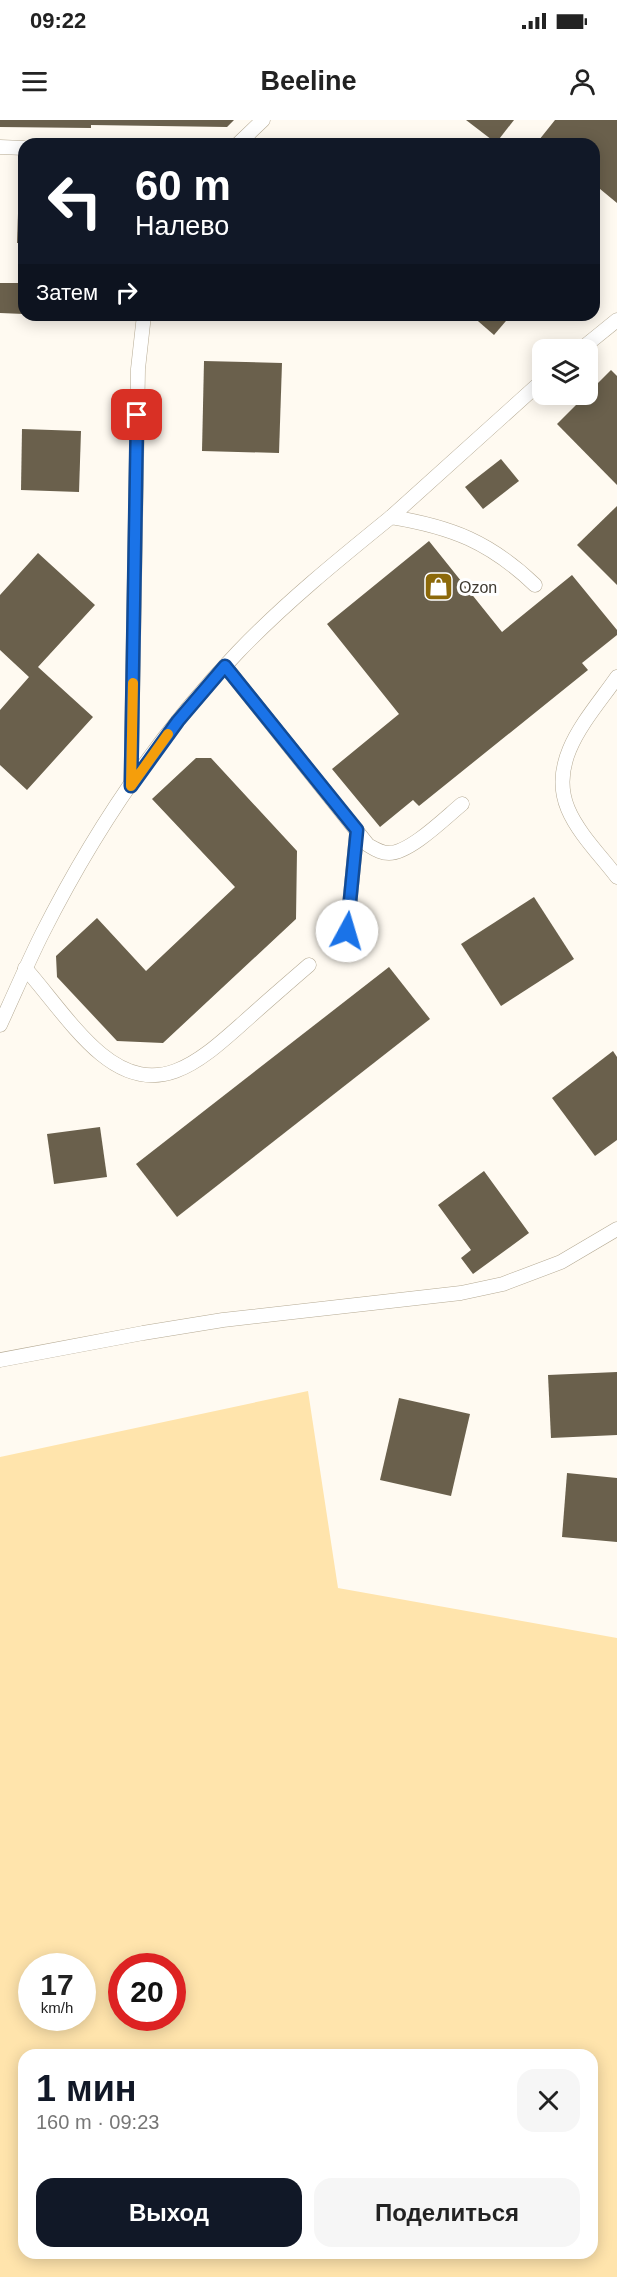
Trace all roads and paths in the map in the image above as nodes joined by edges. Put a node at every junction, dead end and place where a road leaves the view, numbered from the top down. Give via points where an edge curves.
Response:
1 (263, 120) edge
2 (244, 138) edge
3 (0, 147) edge
4 (18, 148) edge
5 (617, 320) edge
6 (143, 321) edge
7 (594, 339) edge
8 (532, 390) edge
9 (391, 517) junction
10 (535, 585) dead end
11 (225, 666) junction
12 (617, 677) edge
13 (131, 786) junction
14 (462, 804) dead end
15 (357, 830) junction
16 (617, 877) edge
17 (347, 931) dead end
18 (309, 965) dead end
19 (25, 968) junction
20 (0, 1025) edge
21 (617, 1229) edge
22 (0, 1360) edge

1 - 2 lane
3 - 4 lane
5 - 7 lane
6 - 13 lane via 138,369
8 - 9 lane
9 - 10 lane via 462,533 498,552
9 - 11 lane via 304,589
11 - 13 lane via 178,721
11 - 15 lane
12 - 16 lane via 570,744 562,770 562,792 568,811
13 - 19 lane via 69,885
14 - 15 lane via 406,849 392,853 368,845
15 - 17 lane
18 - 19 lane via 201,1060 172,1073 154,1075 136,1073 99,1053
19 - 20 lane
21 - 22 lane via 561,1262 503,1284 461,1293 223,1320

